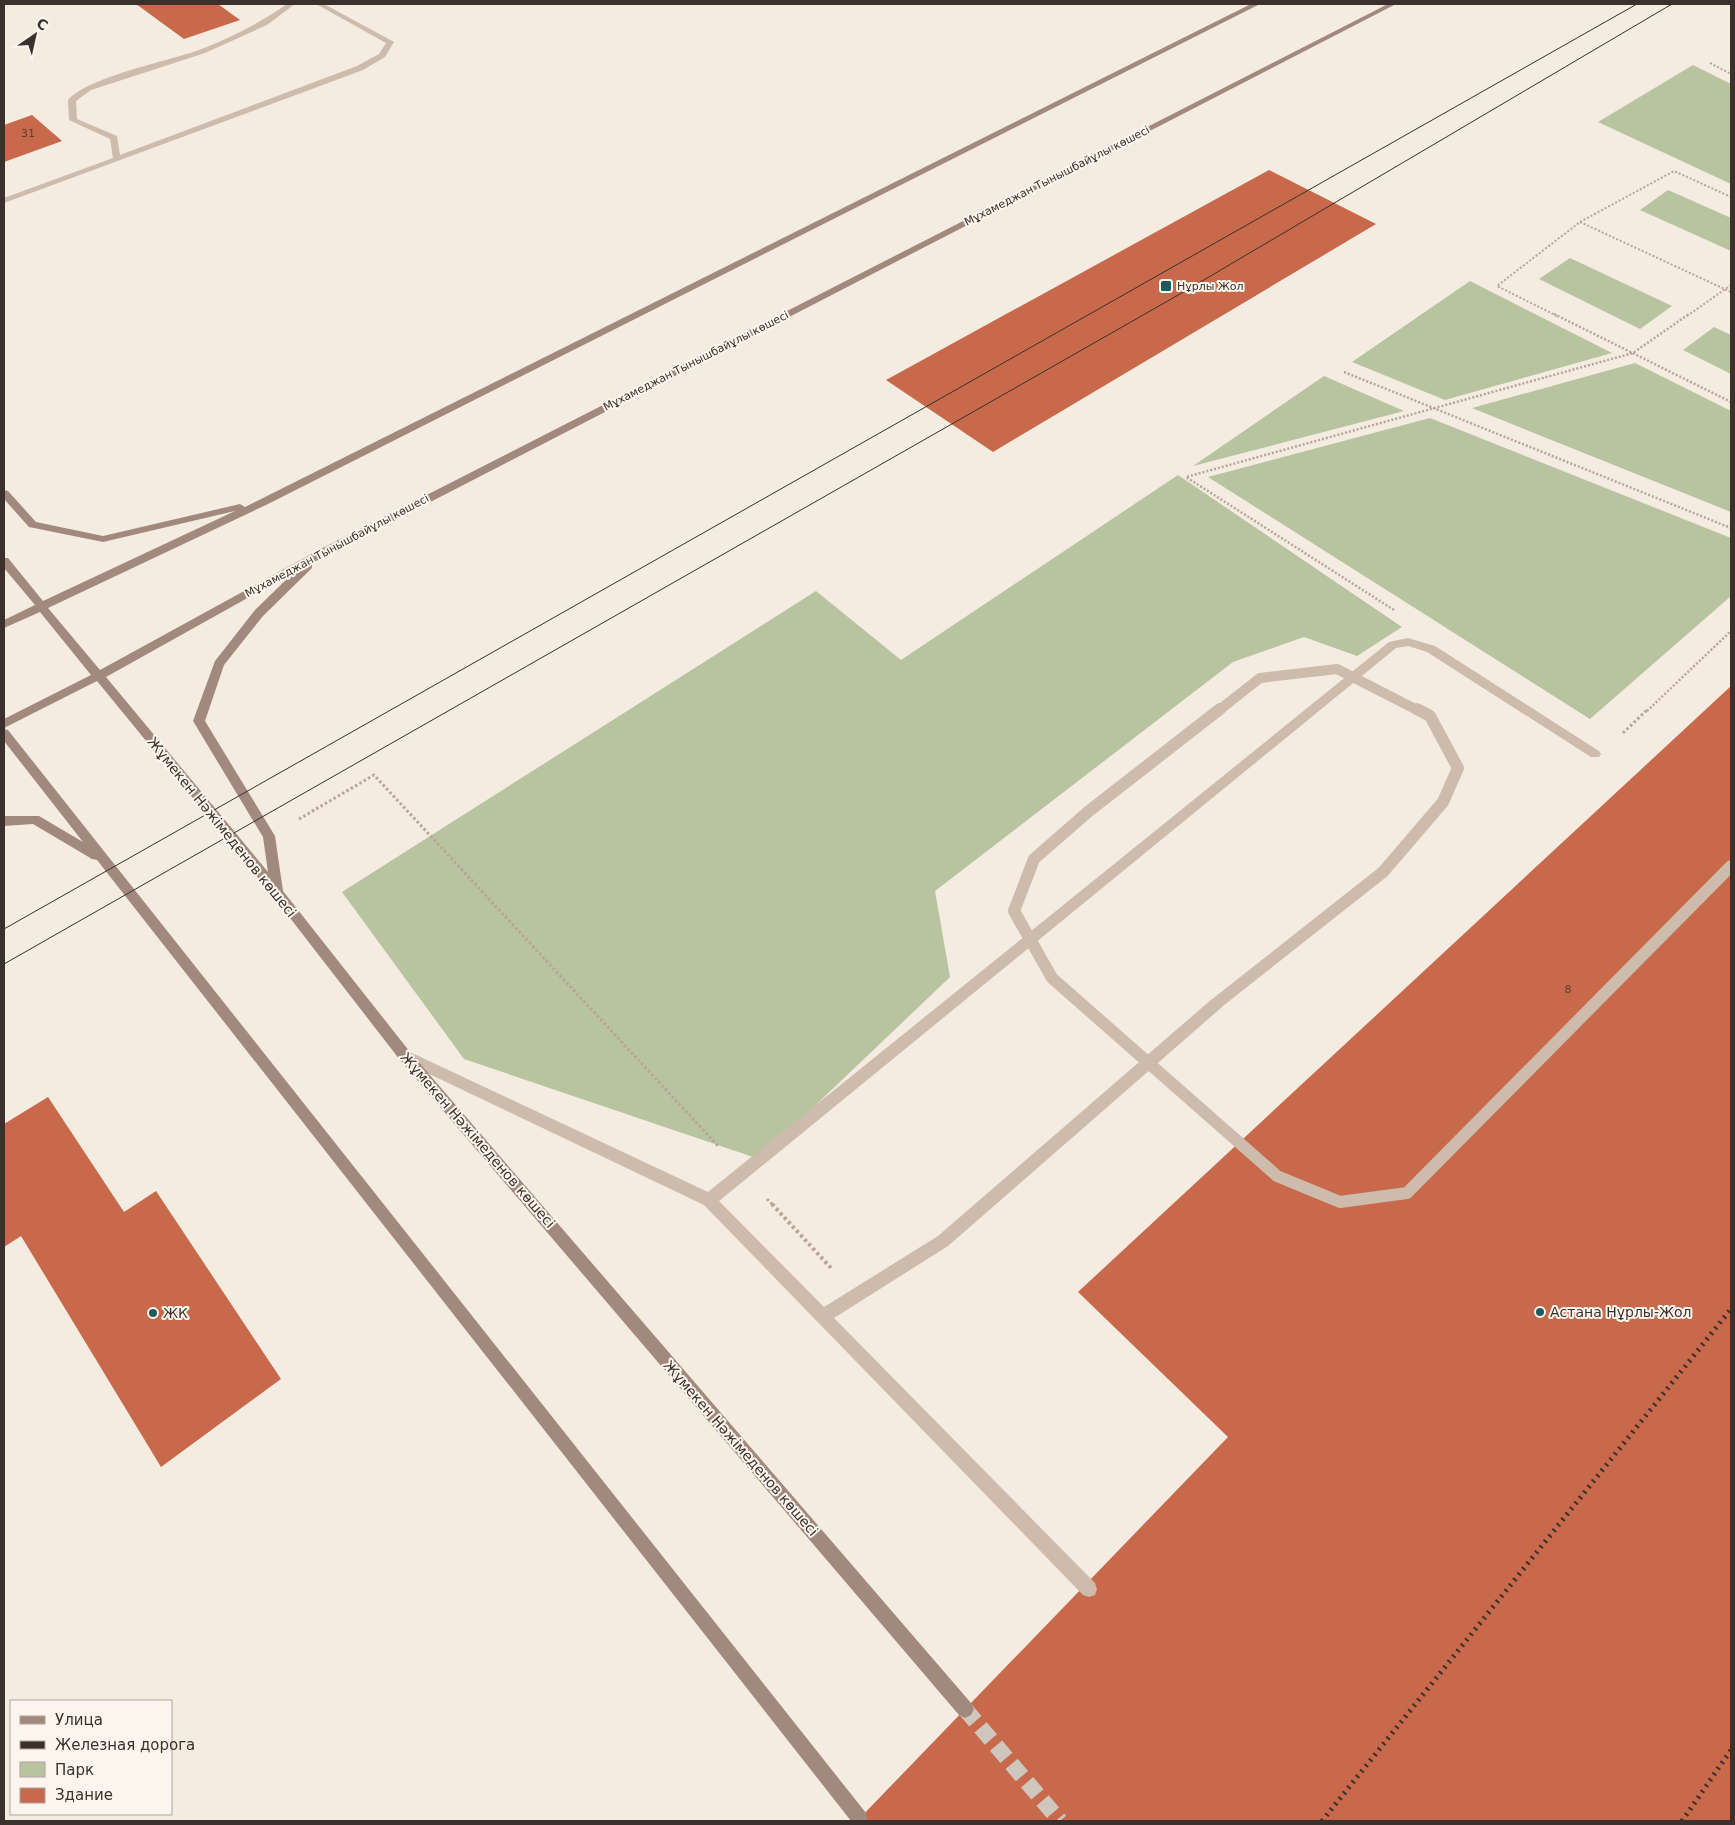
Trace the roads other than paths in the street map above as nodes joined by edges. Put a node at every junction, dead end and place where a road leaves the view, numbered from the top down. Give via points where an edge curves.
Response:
1 (291, 4) edge
2 (319, 4) edge
3 (1256, 4) edge
4 (1393, 4) edge
5 (117, 159) junction
6 (4, 201) edge
7 (4, 493) edge
8 (264, 502) junction
9 (321, 553) junction
10 (4, 561) edge
11 (41, 606) junction
12 (4, 624) edge
13 (98, 676) junction
14 (4, 724) edge
15 (4, 733) edge
16 (1595, 754) dead end
17 (4, 821) edge
18 (104, 861) junction
19 (1731, 866) edge
20 (277, 892) junction
21 (405, 1056) junction
22 (708, 1200) junction
23 (822, 1317) junction
24 (1089, 1589) dead end
25 (965, 1709) tunnel mouth
26 (860, 1819) dead end

1 - 5 lane via 264,23 202,51 88,88 72,100 73,120 114,138
2 - 5 lane via 390,42 382,55 360,68
3 - 8 street
4 - 9 street, Мұхамеджан Тынышбайұлы көшесі
5 - 6 lane
7 - 8 street via 33,525 103,539
8 - 11 street
9 - 13 street, Мұхамеджан Тынышбайұлы көшесі
9 - 20 street via 259,613 219,664 199,721 268,836
10 - 11 street, Жұмекен Нәжімеденов көшесі
11 - 12 street
11 - 13 street, Жұмекен Нәжімеденов көшесі
13 - 14 street, Мұхамеджан Тынышбайұлы көшесі
13 - 20 street, Жұмекен Нәжімеденов көшесі
15 - 18 street
16 - 22 lane via 1431,649 1408,642 1393,645
17 - 18 street via 35,819
18 - 26 street
19 - 23 lane, bridge via 1407,1193 1340,1202 1276,1176 1052,978 1014,911 1034,859 1089,811 1260,678 1337,669 1430,716 1458,768 1443,802 1383,872 1217,1003 943,1241
20 - 21 street, Жұмекен Нәжімеденов көшесі
21 - 22 lane
21 - 25 street, Жұмекен Нәжімеденов көшесі
22 - 23 lane
23 - 24 lane

